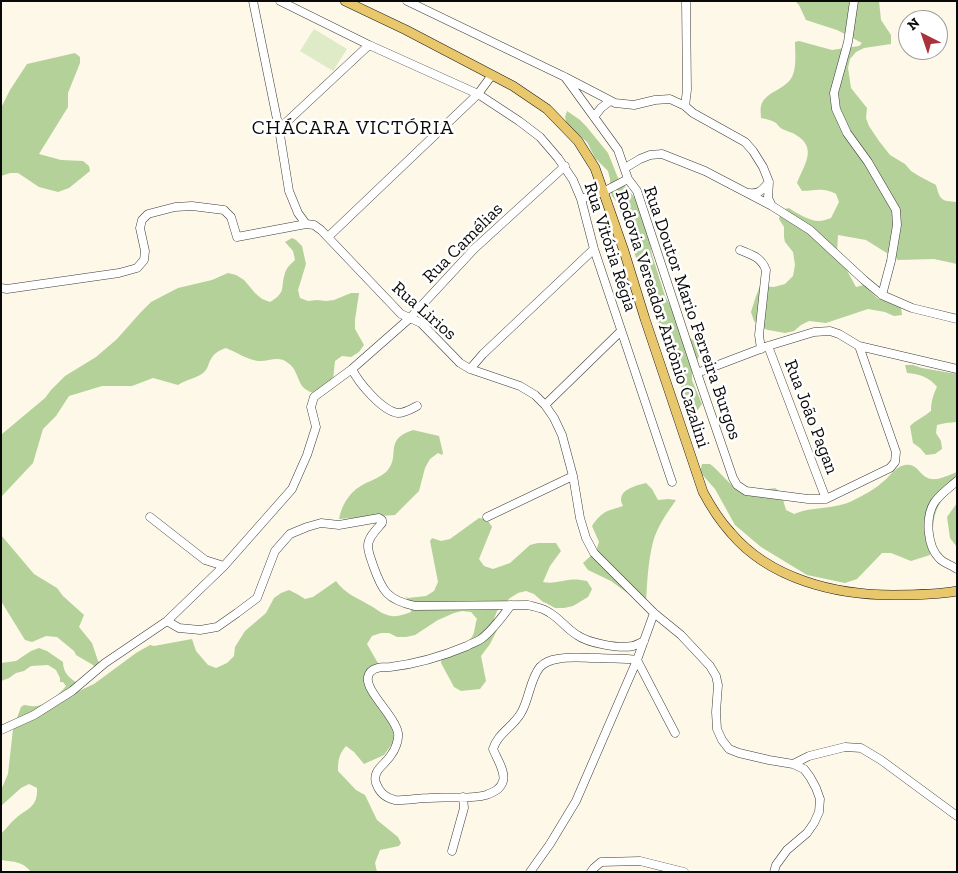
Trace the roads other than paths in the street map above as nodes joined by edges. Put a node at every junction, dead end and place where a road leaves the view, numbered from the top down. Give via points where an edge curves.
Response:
1 (253, 1) edge
2 (280, 1) edge
3 (345, 1) edge
4 (407, 1) edge
5 (686, 1) edge
6 (854, 1) edge
7 (369, 45) junction
8 (492, 74) junction
9 (564, 77) junction
10 (478, 94) junction
11 (610, 101) junction
12 (685, 106) junction
13 (594, 117) junction
14 (279, 129) junction
15 (565, 166) junction
16 (625, 168) junction
17 (628, 179) junction
18 (769, 182) junction
19 (603, 192) junction
20 (746, 192) junction
21 (582, 199) junction
22 (772, 206) junction
23 (306, 224) junction
24 (328, 237) junction
25 (594, 249) junction
26 (740, 250) dead end
27 (1, 288) edge
28 (882, 295) junction
29 (410, 318) junction
30 (957, 319) edge
31 (621, 331) junction
32 (859, 346) junction
33 (764, 347) junction
34 (352, 369) junction
35 (470, 369) junction
36 (957, 369) edge
37 (697, 373) junction
38 (545, 404) junction
39 (417, 406) dead end
40 (573, 476) junction
41 (957, 481) edge
42 (672, 482) dead end
43 (826, 499) junction
44 (150, 517) dead end
45 (487, 517) dead end
46 (224, 566) junction
47 (957, 569) edge
48 (957, 591) edge
49 (511, 605) junction
50 (654, 613) junction
51 (167, 621) junction
52 (644, 641) junction
53 (637, 660) junction
54 (1, 730) edge
55 (675, 733) dead end
56 (793, 764) junction
57 (463, 797) junction
58 (957, 816) edge
59 (452, 851) dead end
60 (530, 872) edge
61 (591, 872) edge
62 (684, 872) edge
63 (774, 872) edge

1 - 14 street
2 - 7 street, Rua Vitória Régia
3 - 8 main road, Rodovia Vereador Antônio Cazalini
4 - 9 street
5 - 12 street
6 - 28 street via 848,42 834,93 836,109 847,133 896,210 897,225
7 - 10 street, Rua Vitória Régia
7 - 14 street
8 - 10 street
8 - 19 main road, Rodovia Vereador Antônio Cazalini via 531,97 562,123 595,168
9 - 11 street
9 - 13 street, Rua Doutor Mario Ferreira Burgos
10 - 15 street, Rua Vitória Régia via 540,137
10 - 24 street
11 - 12 street via 634,105 670,99
11 - 13 street
12 - 18 street via 745,142 763,167
13 - 16 street, Rua Doutor Mario Ferreira Burgos via 618,150
14 - 23 street via 289,191
15 - 21 street, Rua Vitória Régia
15 - 29 street, Rua Camélias via 474,250
16 - 17 street, Rua Doutor Mario Ferreira Burgos
16 - 20 street via 650,154 662,154
17 - 19 street
17 - 37 street, Rua Doutor Mario Ferreira Burgos via 637,191
18 - 20 street via 757,193
18 - 22 street via 768,198
19 - 21 street
19 - 48 main road, Rodovia Vereador Antônio Cazalini via 703,492 731,534 778,570 849,593 925,595
20 - 22 street
21 - 25 street, Rua Vitória Régia
22 - 28 street via 810,230
23 - 24 street, Rua Lirios via 314,225
23 - 27 street via 237,237 231,218 224,210 176,207 148,214 142,220 140,228 145,251 144,260 137,268
24 - 29 street, Rua Lirios via 401,314
25 - 31 street, Rua Vitória Régia
25 - 35 street
26 - 33 street, Rua João Pagan via 759,258 766,270 759,335
28 - 30 street via 912,308
29 - 34 street, Rua Camélias
29 - 35 street, Rua Lirios via 421,323
31 - 38 street
31 - 42 street, Rua Vitória Régia
32 - 33 street via 830,331 814,332
32 - 36 street
32 - 43 street via 896,452 895,462 890,468
33 - 37 street
33 - 43 street, Rua João Pagan
34 - 39 street via 379,403 390,410 399,413
34 - 46 street, Rua Camélias via 314,397 311,407 316,427 292,489
35 - 38 street, Rua Lirios via 520,386
37 - 43 street, Rua Doutor Mario Ferreira Burgos via 738,485 746,491
38 - 40 street, Rua Lirios via 562,435
40 - 45 street
40 - 50 street, Rua Lirios via 580,518 594,553
41 - 47 street via 934,504 929,520 929,538 933,551 941,560
44 - 46 street via 205,560
46 - 51 street
49 - 51 street via 415,606 393,599 379,581 368,545 382,523 379,518 339,525 321,523 290,534 275,551 256,598 217,627 200,630 179,628
49 - 52 street via 528,605 550,612 576,635 600,644 632,646
49 - 57 street via 479,640 419,661 376,668 368,678 398,734 391,755 376,773 379,790 394,800
50 - 52 street
50 - 56 street, Rua Lirios via 681,635 716,676 717,729 729,749
51 - 54 street via 105,663 72,691 34,715
52 - 53 street
53 - 55 street
53 - 57 street via 574,657 546,662 535,676 518,719 500,736 493,749 504,773 498,790
53 - 60 street via 576,802
56 - 58 street via 845,747 861,748
56 - 63 street via 810,776 820,799 819,812 807,833 787,850
57 - 59 street via 464,808
61 - 62 street via 601,862 640,861

